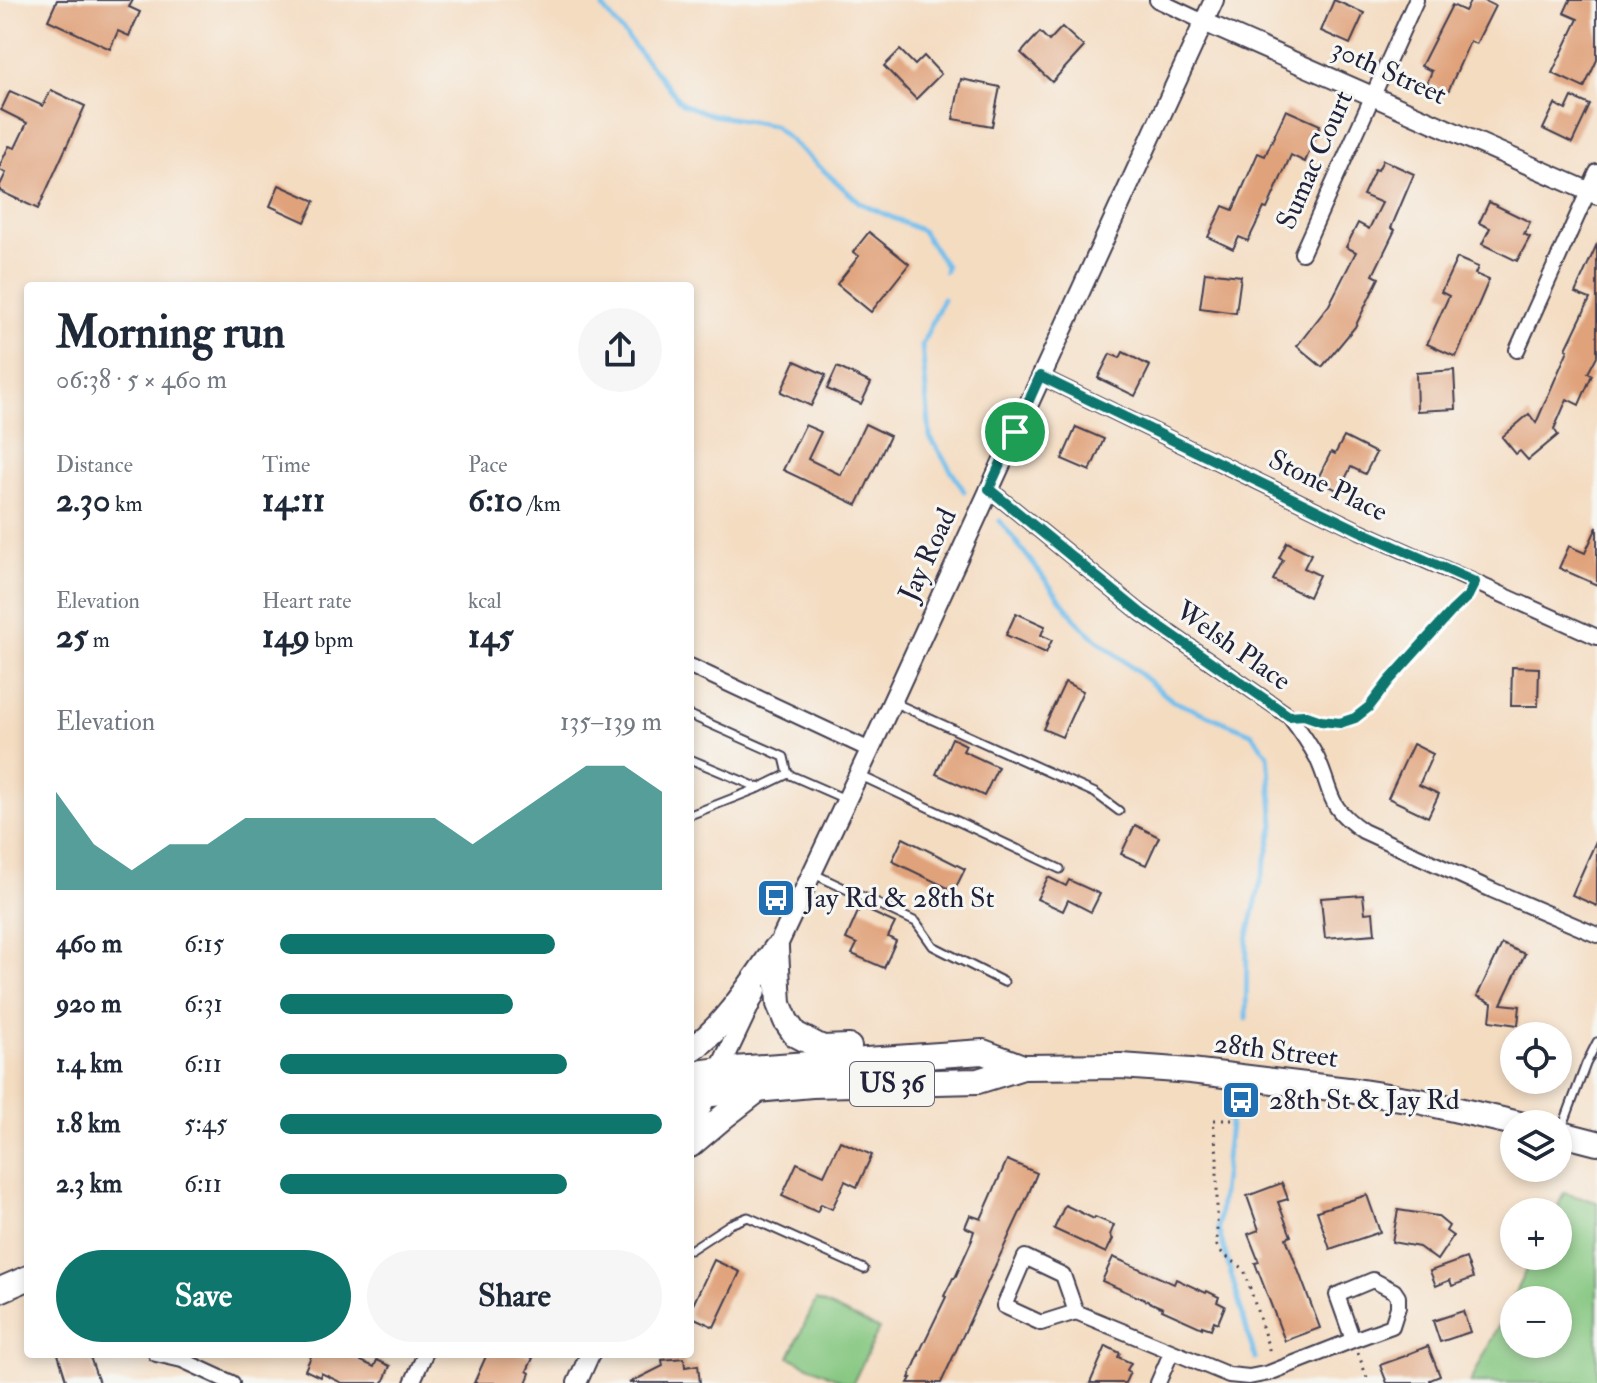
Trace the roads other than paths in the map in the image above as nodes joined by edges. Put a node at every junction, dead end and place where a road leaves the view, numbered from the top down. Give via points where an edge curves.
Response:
1 (1157, 0) edge
2 (1214, 0) edge
3 (1416, 0) edge
4 (1204, 22) junction
5 (1373, 95) junction
6 (1597, 172) edge
7 (1593, 193) edge
8 (1302, 253) dead end
9 (1517, 350) dead end
10 (1040, 376) junction
11 (989, 489) junction
12 (1475, 582) junction
13 (1597, 637) edge
14 (694, 668) edge
15 (893, 702) junction
16 (1289, 716) junction
17 (694, 717) edge
18 (870, 750) junction
19 (694, 761) edge
20 (788, 774) junction
21 (859, 775) junction
22 (759, 788) junction
23 (847, 800) junction
24 (1119, 811) dead end
25 (694, 813) edge
26 (1060, 869) dead end
27 (812, 873) junction
28 (1597, 935) edge
29 (776, 949) junction
30 (1004, 982) dead end
31 (1597, 1042) edge
32 (694, 1048) edge
33 (983, 1052) junction
34 (1023, 1067) junction
35 (719, 1070) junction
36 (694, 1073) edge
37 (759, 1089) junction
38 (699, 1095) edge
39 (1568, 1110) edge
40 (694, 1116) edge
41 (1500, 1120) edge
42 (1572, 1136) edge
43 (694, 1142) edge
44 (1597, 1143) edge
45 (694, 1247) edge
46 (864, 1269) dead end
47 (24, 1280) edge
48 (0, 1290) edge
49 (1076, 1312) junction
50 (1353, 1340) junction
51 (1171, 1353) junction
52 (173, 1358) edge
53 (423, 1358) edge
54 (588, 1358) edge
55 (232, 1383) edge
56 (412, 1383) edge
57 (577, 1383) edge
58 (1158, 1383) edge

1 - 4 street, 30th Street
2 - 4 street, Jay Road
3 - 5 street, Sumac Court
4 - 5 street, 30th Street
4 - 10 street, Jay Road
5 - 7 street, 30th Street
5 - 8 street, Sumac Court
6 - 7 street
7 - 9 street
10 - 11 street, Jay Road
10 - 12 street, Stone Place
11 - 15 street, Jay Road
11 - 16 street, Welsh Place via 1141,613
12 - 13 street, Stone Place
12 - 16 lane via 1468,596 1355,718 1340,723
14 - 18 street
15 - 18 street, Jay Road
15 - 24 lane via 1095,793
16 - 28 street, Welsh Place via 1317,759 1332,803 1363,831
17 - 20 lane via 784,757
18 - 21 street, Jay Road
19 - 22 lane
20 - 22 lane
20 - 23 lane
21 - 23 street, Jay Road
21 - 26 lane
22 - 25 lane
23 - 27 street, Jay Road
27 - 29 street, Jay Road
27 - 30 lane via 916,922 933,946
29 - 32 highway via 721,1022
29 - 33 highway via 779,1004 795,1034 805,1040 822,1048 945,1043
29 - 35 street, Jay Road
31 - 39 lane
33 - 34 highway, 28th Street / US 36
33 - 35 highway, 28th Street / US 36
34 - 37 highway, 28th Street / US 36 via 978,1081
34 - 41 highway, 28th Street / US 36 via 1121,1066 1231,1076 1419,1101
35 - 36 highway, US 36
35 - 38 street, Jay Road
37 - 38 highway, 28th Street / US 36
37 - 43 highway
38 - 40 street, Jay Road
42 - 44 highway
45 - 46 lane via 748,1217
47 - 48 highway
49 - 49 street via 1063,1275 1025,1257 1004,1306 1041,1323
49 - 51 street
50 - 50 street via 1392,1326 1398,1307 1394,1291 1373,1280 1337,1295
50 - 51 street via 1249,1377
51 - 58 street
52 - 55 street
53 - 56 street
54 - 57 street

